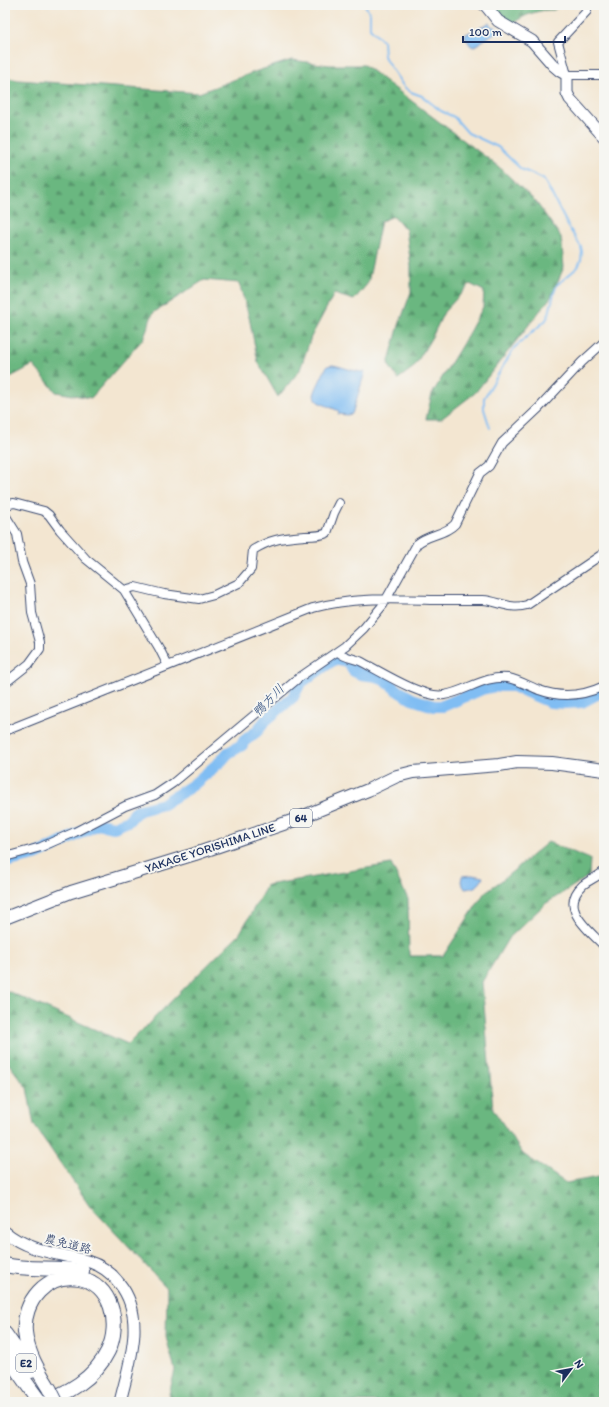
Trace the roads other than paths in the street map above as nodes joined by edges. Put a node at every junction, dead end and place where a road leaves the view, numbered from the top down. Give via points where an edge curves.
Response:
1 (484, 5) edge
2 (587, 5) edge
3 (567, 75) junction
4 (602, 75) dead end
5 (604, 137) edge
6 (604, 342) edge
7 (339, 503) dead end
8 (5, 505) edge
9 (5, 515) edge
10 (604, 553) edge
11 (124, 590) junction
12 (390, 599) junction
13 (340, 654) junction
14 (168, 666) junction
15 (5, 683) edge
16 (604, 686) edge
17 (5, 731) edge
18 (604, 770) edge
19 (5, 857) edge
20 (604, 871) edge
21 (5, 918) edge
22 (604, 946) edge
23 (5, 1232) edge
24 (5, 1265) edge
25 (5, 1334) edge
26 (5, 1353) edge
27 (46, 1398) edge
28 (63, 1402) edge
29 (120, 1402) edge

1 - 3 street via 498,21 532,41 553,65
2 - 3 street via 587,11 558,42
3 - 4 street
3 - 5 street via 567,93 570,99
6 - 12 street via 502,443 489,466 480,473 454,524 414,548
7 - 11 street via 327,533 265,542 253,550 251,569 239,583 214,595 199,599 135,587
8 - 11 street via 14,503 44,511 86,559
9 - 15 street via 17,534 22,562 30,584 32,613 40,642 40,649 29,664
10 - 12 street via 528,605 512,607 485,600
11 - 14 street
12 - 13 street
12 - 14 street via 352,600 313,608
13 - 16 street via 434,696 450,694 490,679 507,678 541,691 570,696
13 - 19 street via 300,677 214,750 155,795 125,806 41,847
14 - 17 street
18 - 21 main road, YAKAGE YORISHIMA LINE / 64 via 552,763 517,762 413,772 397,776 289,822 71,892
20 - 22 street via 583,885 574,897 573,908 580,921
23 - 29 street, 農免道路 via 30,1248 101,1267 113,1275 122,1286 130,1298 135,1326
24 - 28 highway via 83,1271 105,1284 121,1309 122,1328 119,1345 112,1359 90,1385
25 - 27 highway, E2
26 - 27 highway, E2
27 - 27 highway via 50,1399 72,1389 85,1380 96,1369 113,1341 113,1311 107,1298 91,1282 79,1278 54,1281 41,1288 31,1300 25,1315 28,1349

